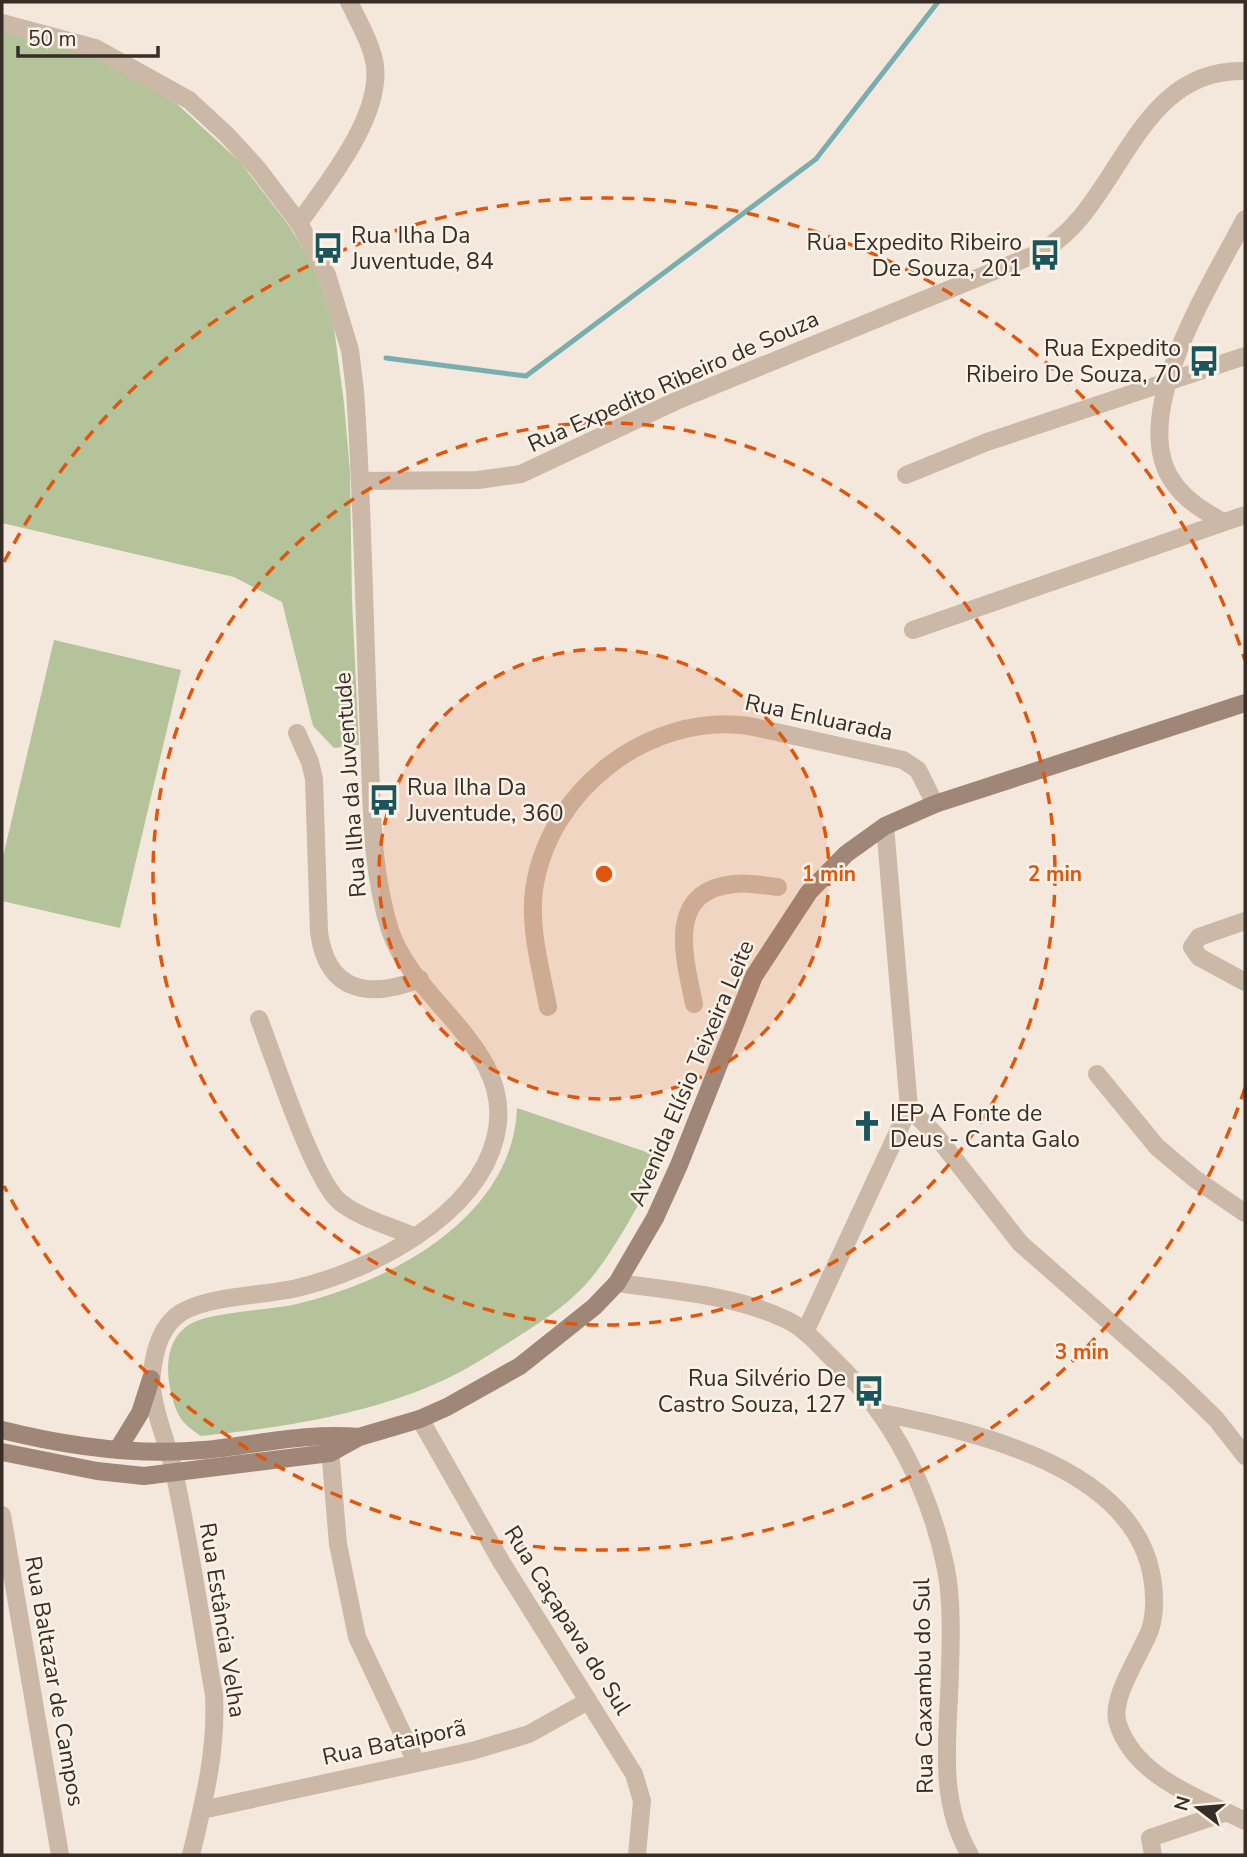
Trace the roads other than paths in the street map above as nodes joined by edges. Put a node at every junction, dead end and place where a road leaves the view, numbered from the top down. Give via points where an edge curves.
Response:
1 (349, 2) edge
2 (2, 23) edge
3 (1245, 71) edge
4 (1245, 219) edge
5 (299, 223) junction
6 (1245, 356) edge
7 (1164, 386) junction
8 (906, 475) dead end
9 (360, 481) junction
10 (1245, 515) edge
11 (1223, 522) junction
12 (913, 630) dead end
13 (1245, 704) edge
14 (297, 733) dead end
15 (935, 804) junction
16 (885, 826) junction
17 (778, 887) dead end
18 (1245, 921) edge
19 (420, 979) junction
20 (1245, 982) edge
21 (694, 1004) dead end
22 (548, 1007) dead end
23 (259, 1019) dead end
24 (1097, 1074) dead end
25 (909, 1108) junction
26 (1245, 1213) edge
27 (413, 1236) junction
28 (617, 1283) junction
29 (805, 1332) junction
30 (151, 1379) junction
31 (882, 1413) junction
32 (420, 1419) junction
33 (2, 1430) edge
34 (329, 1434) junction
35 (359, 1437) junction
36 (118, 1449) junction
37 (169, 1451) junction
38 (2, 1452) edge
39 (330, 1452) junction
40 (1245, 1456) edge
41 (174, 1473) junction
42 (2, 1515) edge
43 (588, 1701) junction
44 (416, 1762) junction
45 (202, 1810) junction
46 (1227, 1812) junction
47 (1245, 1821) edge
48 (60, 1855) edge
49 (191, 1855) edge
50 (637, 1855) edge
51 (970, 1855) edge
52 (1153, 1855) edge

1 - 5 street via 374,65 375,82 360,128
2 - 5 street, Rua Ilha da Juventude via 95,48 189,100 244,153
3 - 9 street, Rua Expedito Ribeiro de Souza via 1225,70 1176,91 1133,140 1067,234 1036,254 676,401 522,474 478,480
4 - 7 street
5 - 9 street, Rua Ilha da Juventude via 327,275 350,349
6 - 7 street via 1192,371
7 - 8 street via 987,442
7 - 11 street via 1159,430 1172,482 1195,505
9 - 19 street, Rua Ilha da Juventude via 376,869 391,934
10 - 11 street
11 - 12 street
13 - 15 main road, Avenida Elísio Teixeira Leite
14 - 19 street via 314,779 319,932 329,969 340,979 371,989 401,987
15 - 16 main road, Avenida Elísio Teixeira Leite
15 - 22 street, Rua Enluarada via 918,770 902,760 749,726 701,725 632,750 574,796 554,827 541,860 532,918
16 - 25 street
16 - 28 main road, Avenida Elísio Teixeira Leite via 808,892 772,945 754,976 660,1207
17 - 21 street via 734,884 713,889 696,901 685,919 682,936
18 - 20 street via 1199,937 1192,947 1199,957
19 - 27 street, Rua Ilha da Juventude via 475,1045 496,1093 498,1116 488,1162 474,1182 446,1214
23 - 27 street via 330,1193 358,1212
24 - 26 street via 1157,1147
25 - 29 street
25 - 40 street via 1020,1242 1178,1382
27 - 30 street, Rua Ilha da Juventude via 328,1279 185,1310 162,1332
28 - 29 street, Rua Caxambu do Sul via 751,1307
28 - 32 main road, Avenida Elísio Teixeira Leite via 520,1366
29 - 31 street, Rua Caxambu do Sul
30 - 36 main road via 140,1413
30 - 37 street, Rua Ilha da Juventude
31 - 46 street via 971,1433 1016,1449 1103,1494 1137,1533 1149,1560 1155,1604 1150,1629 1118,1702 1116,1722 1132,1753 1158,1776
31 - 51 street, Rua Caxambu do Sul via 921,1488 946,1571 950,1668 945,1763 951,1816
32 - 35 main road, Avenida Elísio Teixeira Leite
32 - 43 street, Rua Caçapava do Sul
33 - 36 main road, Avenida Elísio Teixeira Leite
34 - 35 main road, Avenida Elísio Teixeira Leite
34 - 37 main road, Avenida Elísio Teixeira Leite
34 - 39 street
35 - 39 main road, Avenida Elísio Teixeira Leite
36 - 37 main road, Avenida Elísio Teixeira Leite
37 - 41 street, Rua Ilha da Juventude
38 - 41 main road, Avenida Elísio Teixeira Leite via 97,1471 144,1476
39 - 41 main road, Avenida Elísio Teixeira Leite
39 - 44 street via 338,1544 355,1629
41 - 45 street, Rua Estância Velha via 214,1695 214,1748
42 - 48 street, Rua Baltazar de Campos
43 - 44 street, Rua Bataiporã via 529,1734
43 - 50 street, Rua Caçapava do Sul via 634,1774 642,1801
44 - 45 street, Rua Bataiporã
45 - 49 street, Rua Estância Velha
46 - 47 street
46 - 52 street via 1150,1838

